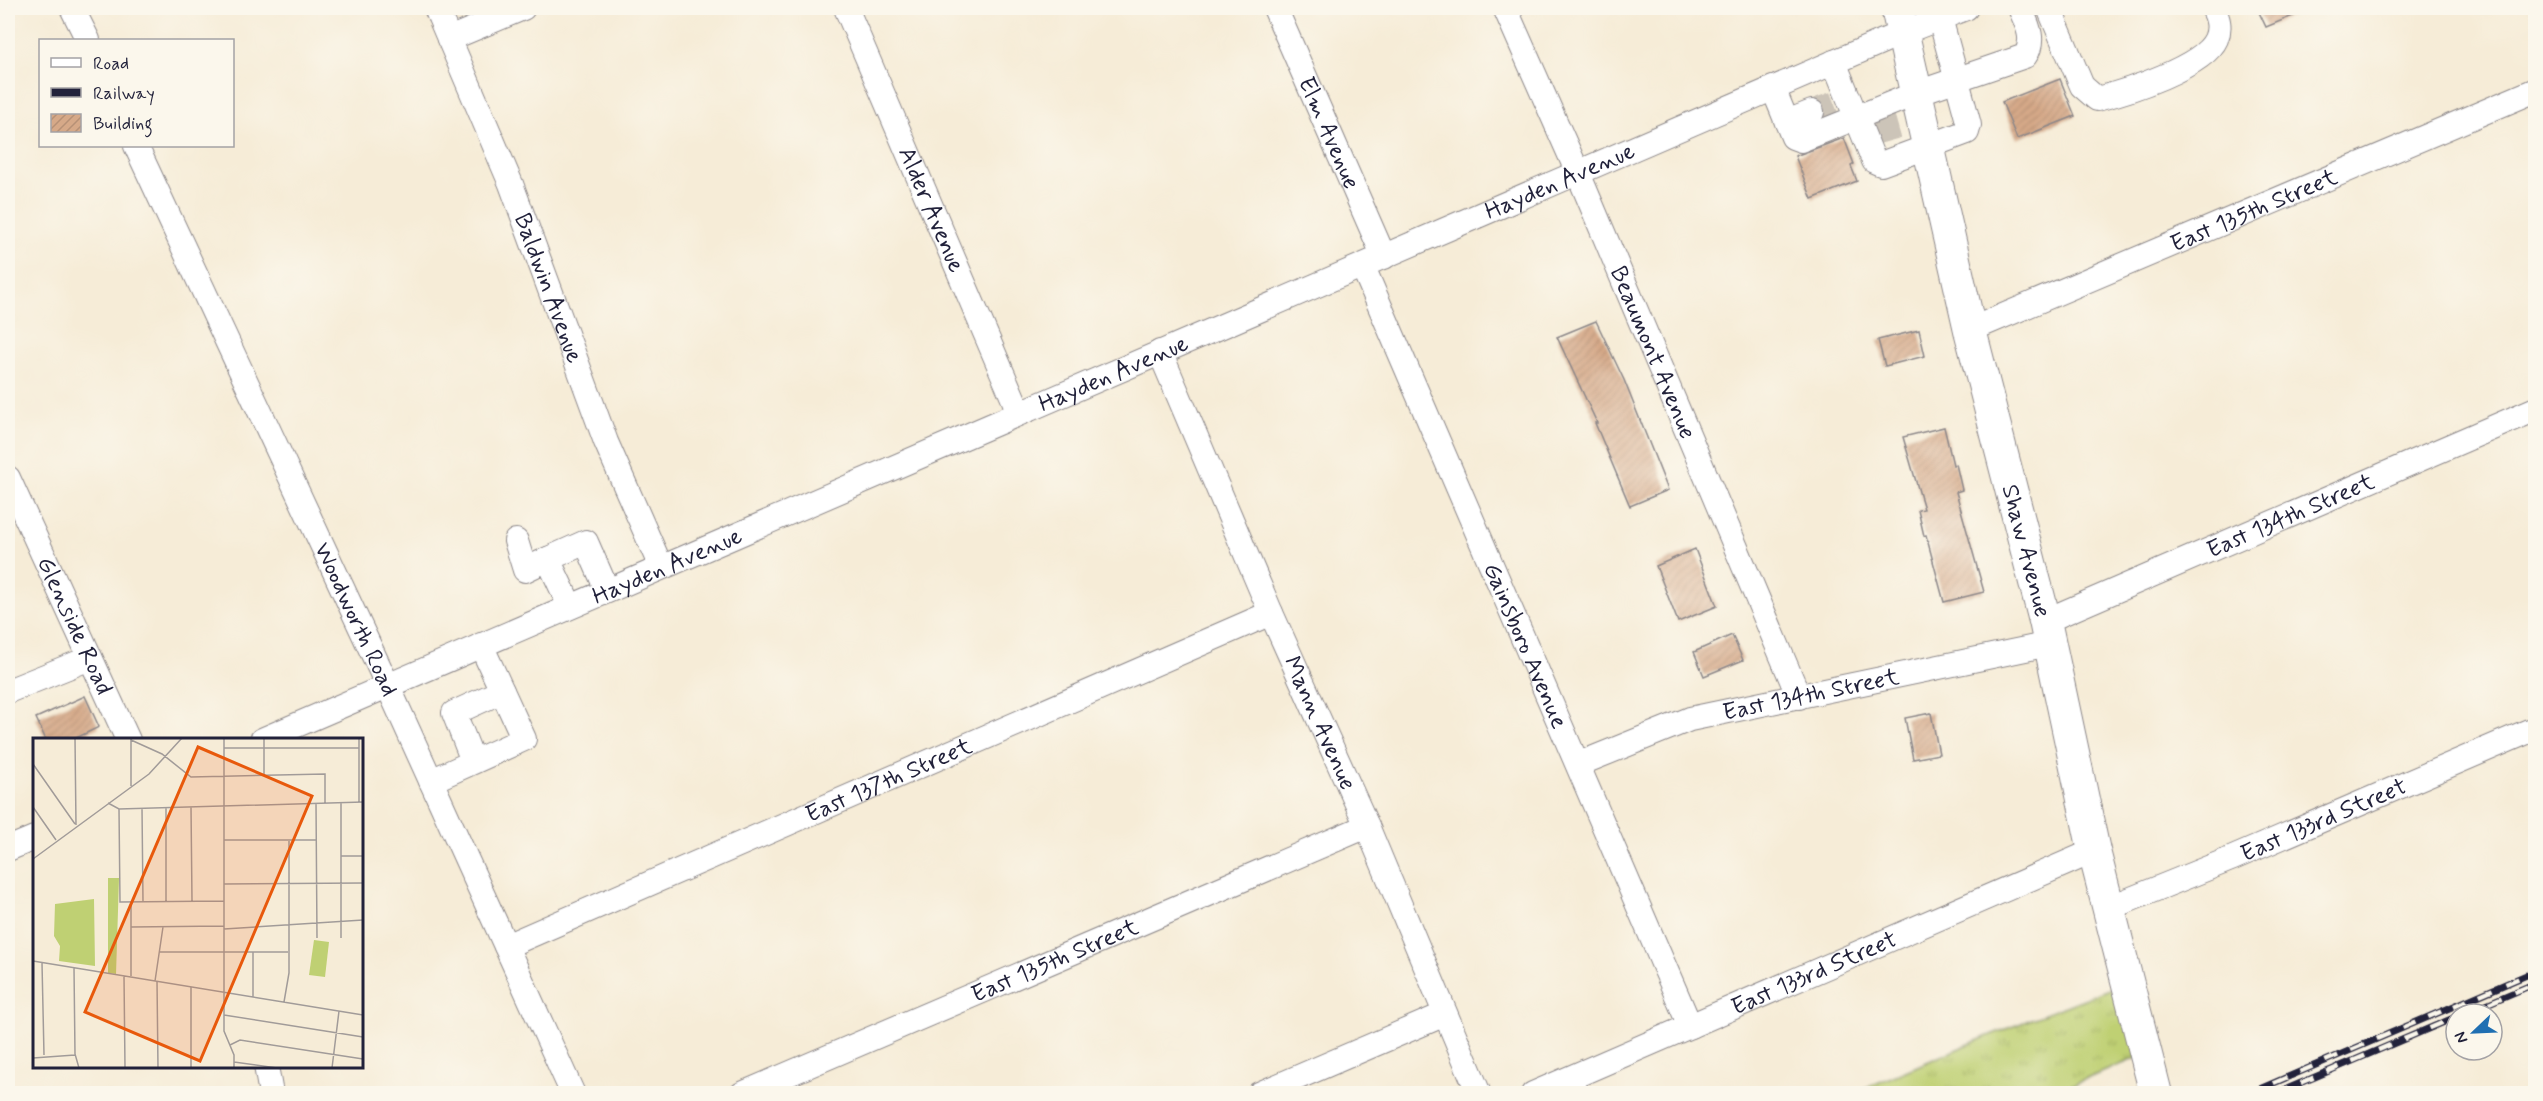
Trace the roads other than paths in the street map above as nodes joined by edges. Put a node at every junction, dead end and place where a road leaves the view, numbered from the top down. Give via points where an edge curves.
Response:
1 (72, 8) edge
2 (436, 8) edge
3 (523, 8) edge
4 (846, 8) edge
5 (1275, 8) edge
6 (1505, 8) edge
7 (1966, 8) edge
8 (2020, 8) edge
9 (2049, 8) edge
10 (2213, 8) edge
11 (1940, 18) junction
12 (1900, 20) edge
13 (88, 39) edge
14 (449, 39) junction
15 (1834, 62) junction
16 (1958, 80) junction
17 (1773, 88) junction
18 (2535, 90) edge
19 (1917, 93) junction
20 (1848, 105) junction
21 (1812, 112) tunnel mouth
22 (1787, 122) junction
23 (1929, 146) junction
24 (136, 147) edge
25 (1578, 173) junction
26 (1373, 262) junction
27 (1970, 330) junction
28 (1160, 352) junction
29 (2535, 409) edge
30 (1019, 412) junction
31 (8, 478) edge
32 (516, 541) dead end
33 (548, 559) junction
34 (661, 567) junction
35 (607, 590) junction
36 (570, 606) junction
37 (1271, 613) junction
38 (2047, 632) junction
39 (481, 645) junction
40 (90, 658) junction
41 (387, 684) junction
42 (8, 691) edge
43 (502, 691) junction
44 (1799, 697) junction
45 (2535, 728) edge
46 (127, 738) edge
47 (266, 738) edge
48 (473, 761) junction
49 (1579, 764) junction
50 (431, 781) junction
51 (1367, 826) junction
52 (33, 838) edge
53 (8, 849) edge
54 (2094, 851) junction
55 (2109, 908) junction
56 (506, 946) junction
57 (1445, 1014) junction
58 (1690, 1026) junction
59 (266, 1068) edge
60 (271, 1094) edge
61 (573, 1094) edge
62 (742, 1094) edge
63 (1259, 1094) edge
64 (1479, 1094) edge
65 (1533, 1094) edge
66 (2156, 1094) edge

1 - 13 street
2 - 14 street, Baldwin Avenue
3 - 14 street
4 - 30 street, Alder Avenue
5 - 26 street, Elm Avenue
6 - 25 street, Beaumont Avenue
7 - 11 street, Hayden Avenue
8 - 16 street via 2030,30 2030,48 2025,57
9 - 10 street via 2082,86 2097,99 2133,90 2198,59 2216,40 2219,21
11 - 12 street, Hayden Avenue
11 - 16 street
12 - 15 street, Hayden Avenue
12 - 19 main road, Shaw Avenue
14 - 34 street, Baldwin Avenue via 511,184 606,442
15 - 17 street, Hayden Avenue
15 - 20 street
16 - 19 street
16 - 23 street via 1969,125 1967,132
17 - 22 street
17 - 25 street, Hayden Avenue
18 - 27 street, East 135th Street
19 - 20 street via 1882,113
19 - 23 main road, Shaw Avenue
20 - 22 street via 1801,140 1793,137
20 - 23 street via 1874,161 1881,164 1892,153
21 - 22 street
23 - 27 main road, Shaw Avenue
24 - 41 street, Woodworth Road
25 - 26 street, Hayden Avenue
25 - 44 street, Beaumont Avenue
26 - 28 street, Hayden Avenue
26 - 49 street, Gainsboro Avenue
27 - 38 main road, Shaw Avenue
28 - 30 street, Hayden Avenue
28 - 37 street, Mann Avenue
29 - 38 street, East 134th Street
30 - 34 street, Hayden Avenue
31 - 40 street, Glenside Road
32 - 33 street via 525,570
33 - 35 street via 586,542
33 - 36 street
34 - 35 street, Hayden Avenue
35 - 36 street, Hayden Avenue
36 - 39 street, Hayden Avenue
37 - 51 street, Mann Avenue
37 - 56 street, East 137th Street
38 - 44 street, East 134th Street
38 - 54 main road, Shaw Avenue
39 - 41 street, Hayden Avenue
39 - 43 street
40 - 42 street
40 - 46 street, Glenside Road
41 - 47 street, Hayden Avenue
41 - 50 street, Woodworth Road
43 - 48 street via 454,713
43 - 48 street via 524,739
44 - 49 street, East 134th Street via 1690,719
45 - 55 street, East 133rd Street
48 - 50 street
49 - 58 street, Gainsboro Avenue
50 - 56 street, Woodworth Road
51 - 57 street, Mann Avenue
51 - 62 street, East 135th Street
52 - 53 street
54 - 55 main road, Shaw Avenue
54 - 58 street, East 133rd Street
55 - 66 main road, Shaw Avenue
56 - 61 street, Woodworth Road
57 - 63 street
57 - 64 street, Mann Avenue
58 - 65 street, East 133rd Street
59 - 60 street

